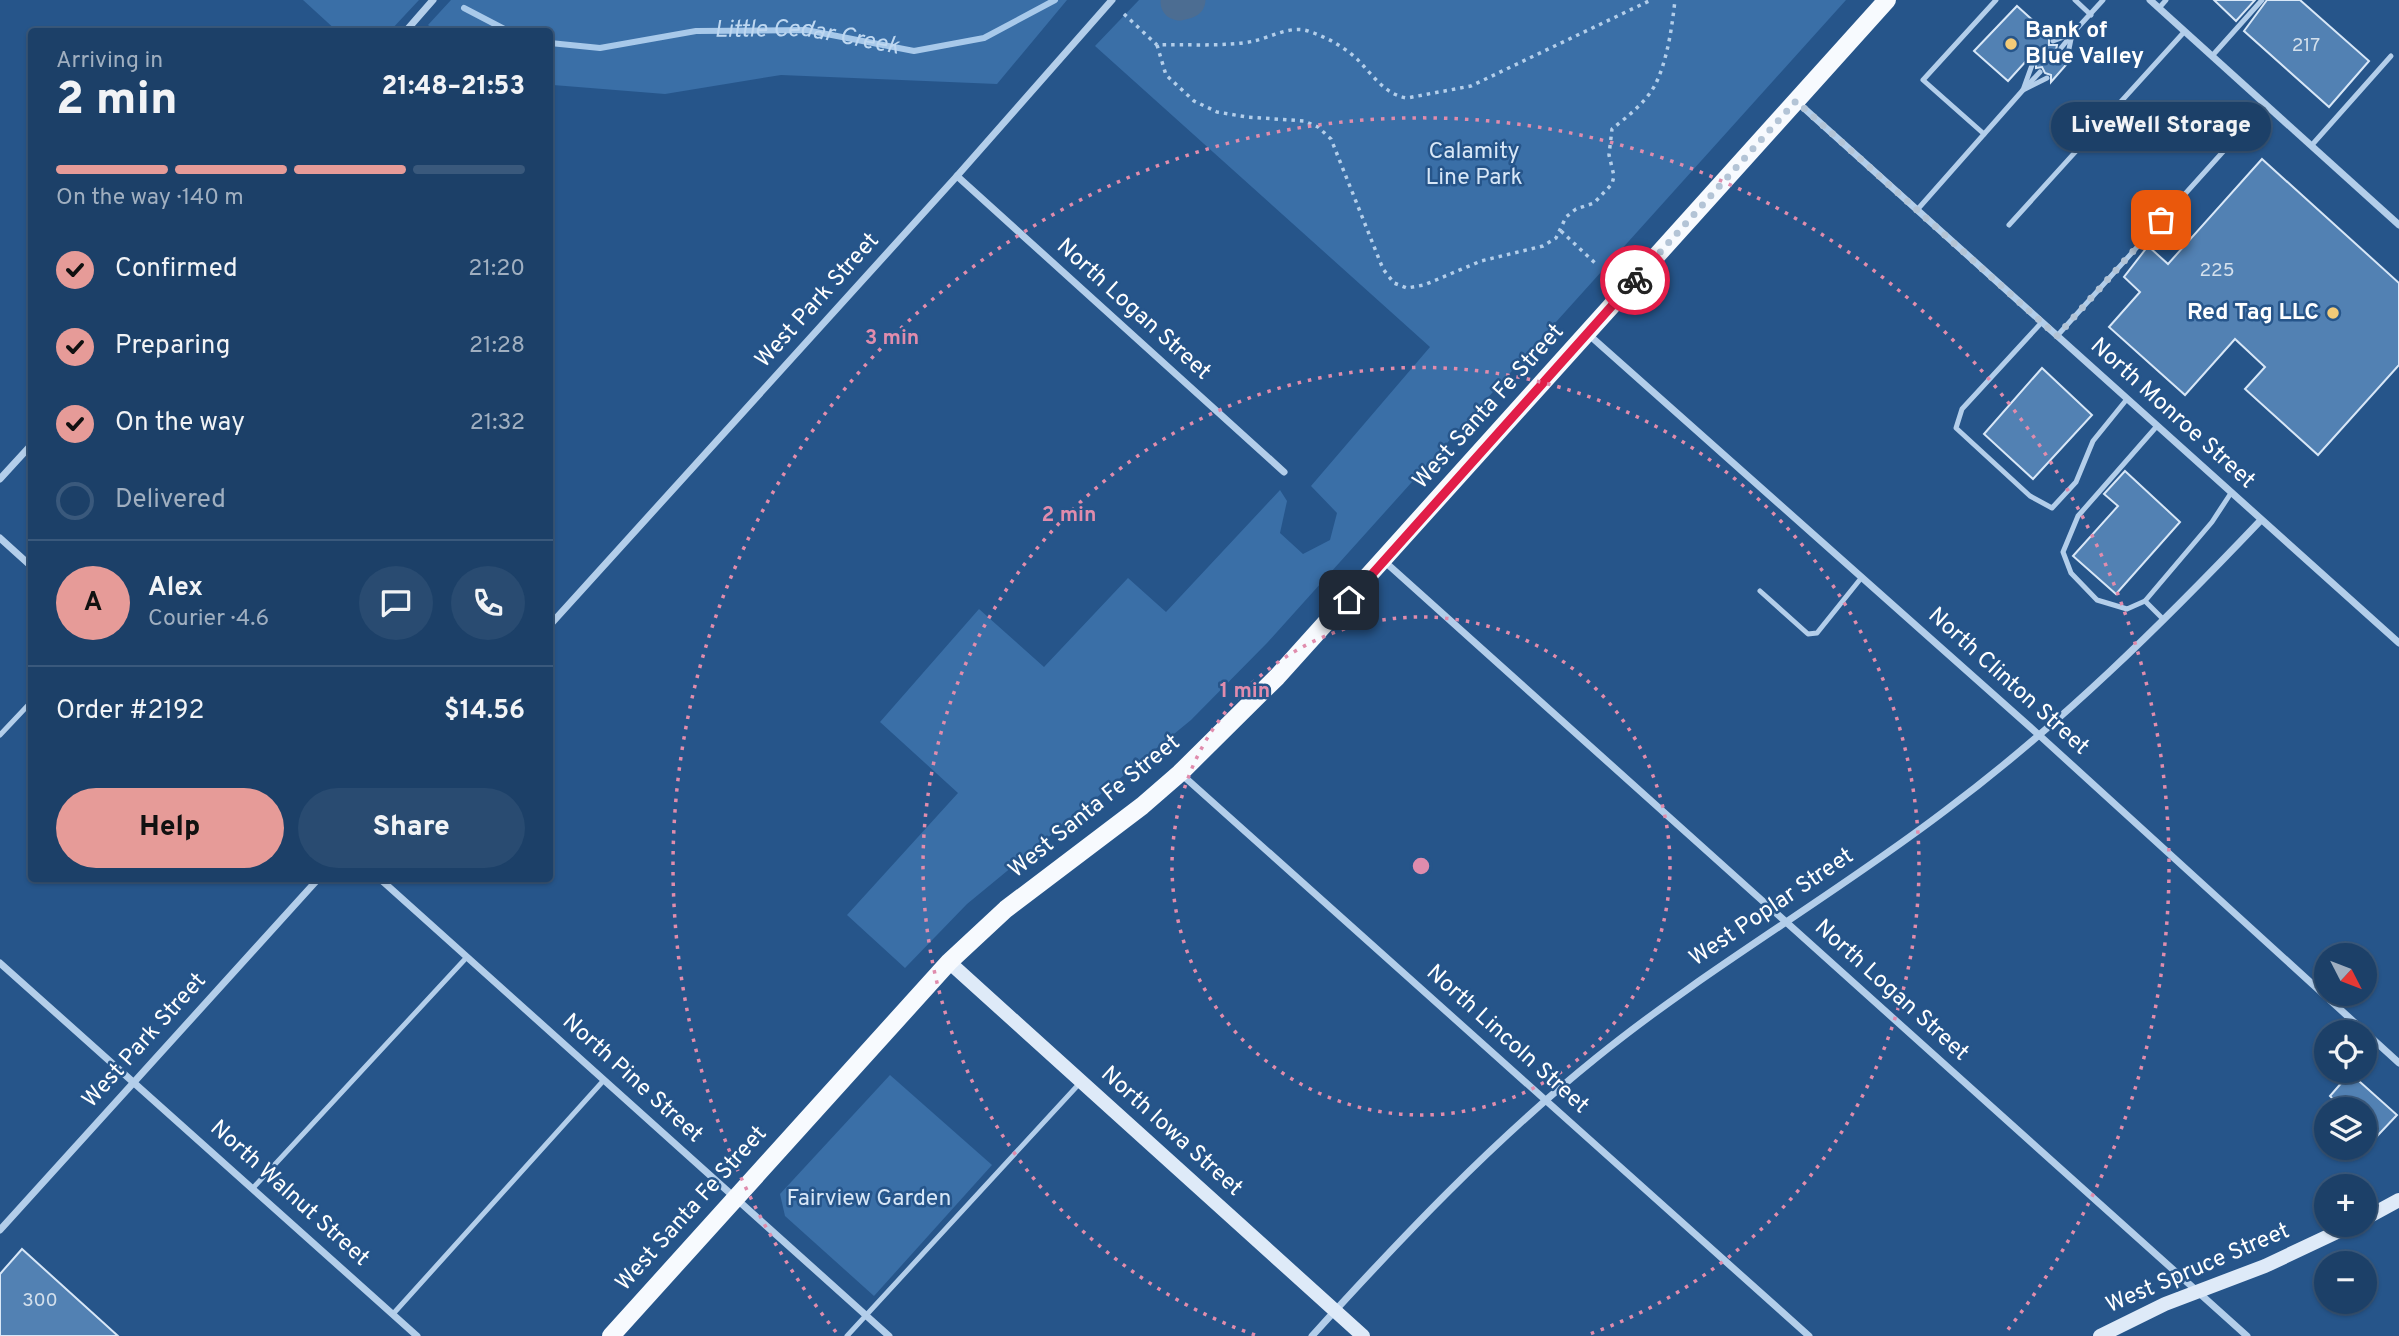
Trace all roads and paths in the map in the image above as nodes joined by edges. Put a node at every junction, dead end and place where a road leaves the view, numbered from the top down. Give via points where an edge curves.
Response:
1 (433, 0) edge
2 (1112, 0) edge
3 (1651, 0) edge
4 (1675, 0) edge
5 (1887, 0) edge
6 (1996, 0) edge
7 (2075, 0) edge
8 (2104, 0) edge
9 (2150, 0) edge
10 (2166, 0) edge
11 (2262, 0) edge
12 (2159, 8) junction
13 (1124, 14) dead end
14 (2091, 15) junction
15 (408, 28) edge
16 (2185, 31) junction
17 (2072, 34) junction
18 (2053, 41) dead end
19 (1157, 46) junction
20 (2061, 48) dead end
21 (2068, 54) dead end
22 (2212, 56) junction
23 (2391, 56) dead end
24 (2032, 65) dead end
25 (2040, 72) dead end
26 (2047, 78) dead end
27 (2023, 90) junction
28 (1796, 101) junction
29 (2266, 104) junction
30 (1984, 134) junction
31 (2311, 146) junction
32 (957, 176) junction
33 (1917, 210) junction
34 (2009, 225) dead end
35 (2399, 225) edge
36 (1561, 230) junction
37 (1595, 262) dead end
38 (2042, 323) junction
39 (1588, 333) junction
40 (2057, 336) junction
41 (2127, 399) junction
42 (2157, 426) junction
43 (28, 448) edge
44 (1284, 472) dead end
45 (0, 479) edge
46 (2231, 493) junction
47 (2261, 520) junction
48 (0, 538) edge
49 (1384, 561) junction
50 (28, 562) edge
51 (1862, 578) junction
52 (1760, 591) dead end
53 (2146, 601) junction
54 (2164, 620) junction
55 (553, 622) edge
56 (2399, 643) edge
57 (28, 705) edge
58 (0, 735) edge
59 (2039, 735) junction
60 (1180, 773) junction
61 (315, 882) edge
62 (383, 882) edge
63 (1785, 922) junction
64 (467, 957) junction
65 (949, 962) junction
66 (2, 968) edge
67 (2399, 1063) edge
68 (604, 1080) junction
69 (135, 1081) junction
70 (1081, 1081) junction
71 (1547, 1100) junction
72 (253, 1188) junction
73 (735, 1197) junction
74 (2399, 1200) edge
75 (2377, 1212) edge
76 (0, 1230) edge
77 (2327, 1237) edge
78 (2198, 1292) junction
79 (1335, 1311) junction
80 (393, 1314) junction
81 (866, 1315) junction
82 (417, 1336) edge
83 (611, 1336) edge
84 (847, 1336) edge
85 (889, 1336) edge
86 (1312, 1336) edge
87 (1363, 1336) edge
88 (1809, 1336) edge
89 (2100, 1336) edge
90 (2247, 1336) edge

1 - 15 street
2 - 32 street, West Park Street
3 - 19 path via 1471,86 1407,99 1389,92 1335,43 1308,30 1252,41
4 - 36 path via 1657,82 1639,107 1612,129 1612,184 1594,203 1566,217
5 - 28 main road, West Santa Fe Street
6 - 30 lane via 1923,80
7 - 14 lane
8 - 14 lane
9 - 12 street
10 - 12 lane
11 - 22 lane
12 - 16 street
13 - 19 path
14 - 17 lane
16 - 22 street
16 - 34 lane
17 - 18 lane
17 - 20 lane
17 - 21 lane
19 - 36 path via 1166,75 1194,101 1247,117 1304,121 1331,139 1383,269 1394,283 1407,288 1424,285 1482,261 1543,246
22 - 29 street
23 - 31 lane
24 - 27 lane
25 - 27 lane
26 - 27 lane
27 - 30 lane
28 - 33 street, North Monroe Street
28 - 39 main road, West Santa Fe Street
29 - 31 street
29 - 40 lane
30 - 33 lane
31 - 35 street
32 - 44 street, North Logan Street
32 - 55 street, West Park Street
33 - 38 street, North Monroe Street
36 - 37 path
38 - 40 street, North Monroe Street
38 - 41 lane via 1962,409 1956,428 2030,496 2052,508 2077,482 2094,441
39 - 49 main road, West Santa Fe Street
39 - 51 street, North Clinton Street
40 - 41 street, North Monroe Street
41 - 42 street, North Monroe Street
42 - 46 street, North Monroe Street
42 - 53 lane via 2078,516 2063,552 2071,573 2097,600 2127,608
43 - 45 street
46 - 47 street, North Monroe Street
46 - 53 lane
47 - 54 street, West Poplar Street
47 - 56 street, North Monroe Street
48 - 50 street
49 - 60 main road, West Santa Fe Street via 1278,677
49 - 63 street, North Logan Street
51 - 52 lane via 1817,633 1808,634
51 - 59 street, North Clinton Street
53 - 54 lane
54 - 59 street, West Poplar Street
57 - 58 lane
59 - 63 street, West Poplar Street via 1947,810
59 - 67 street, North Clinton Street
60 - 65 main road, West Santa Fe Street via 1006,909
60 - 71 street, North Lincoln Street
61 - 69 street, West Park Street
62 - 64 street, North Pine Street
63 - 71 street, West Poplar Street via 1647,1018
63 - 78 street, North Logan Street
64 - 68 street, North Pine Street
64 - 72 lane
65 - 70 street, North Iowa Street
65 - 73 main road, West Santa Fe Street
66 - 69 street, North Walnut Street
68 - 73 street, North Pine Street
68 - 80 lane
69 - 72 street, North Walnut Street
69 - 76 street, West Park Street
70 - 79 street, North Iowa Street
70 - 81 lane
71 - 79 street, West Poplar Street via 1423,1217
71 - 88 street, North Lincoln Street
72 - 80 street, North Walnut Street
73 - 81 street, North Pine Street
73 - 83 main road, West Santa Fe Street
74 - 75 street
77 - 78 street, West Spruce Street
78 - 89 street, West Spruce Street
78 - 90 street, North Logan Street
79 - 86 street, West Poplar Street
79 - 87 street, North Iowa Street
80 - 82 street, North Walnut Street
81 - 84 lane
81 - 85 street, North Pine Street

